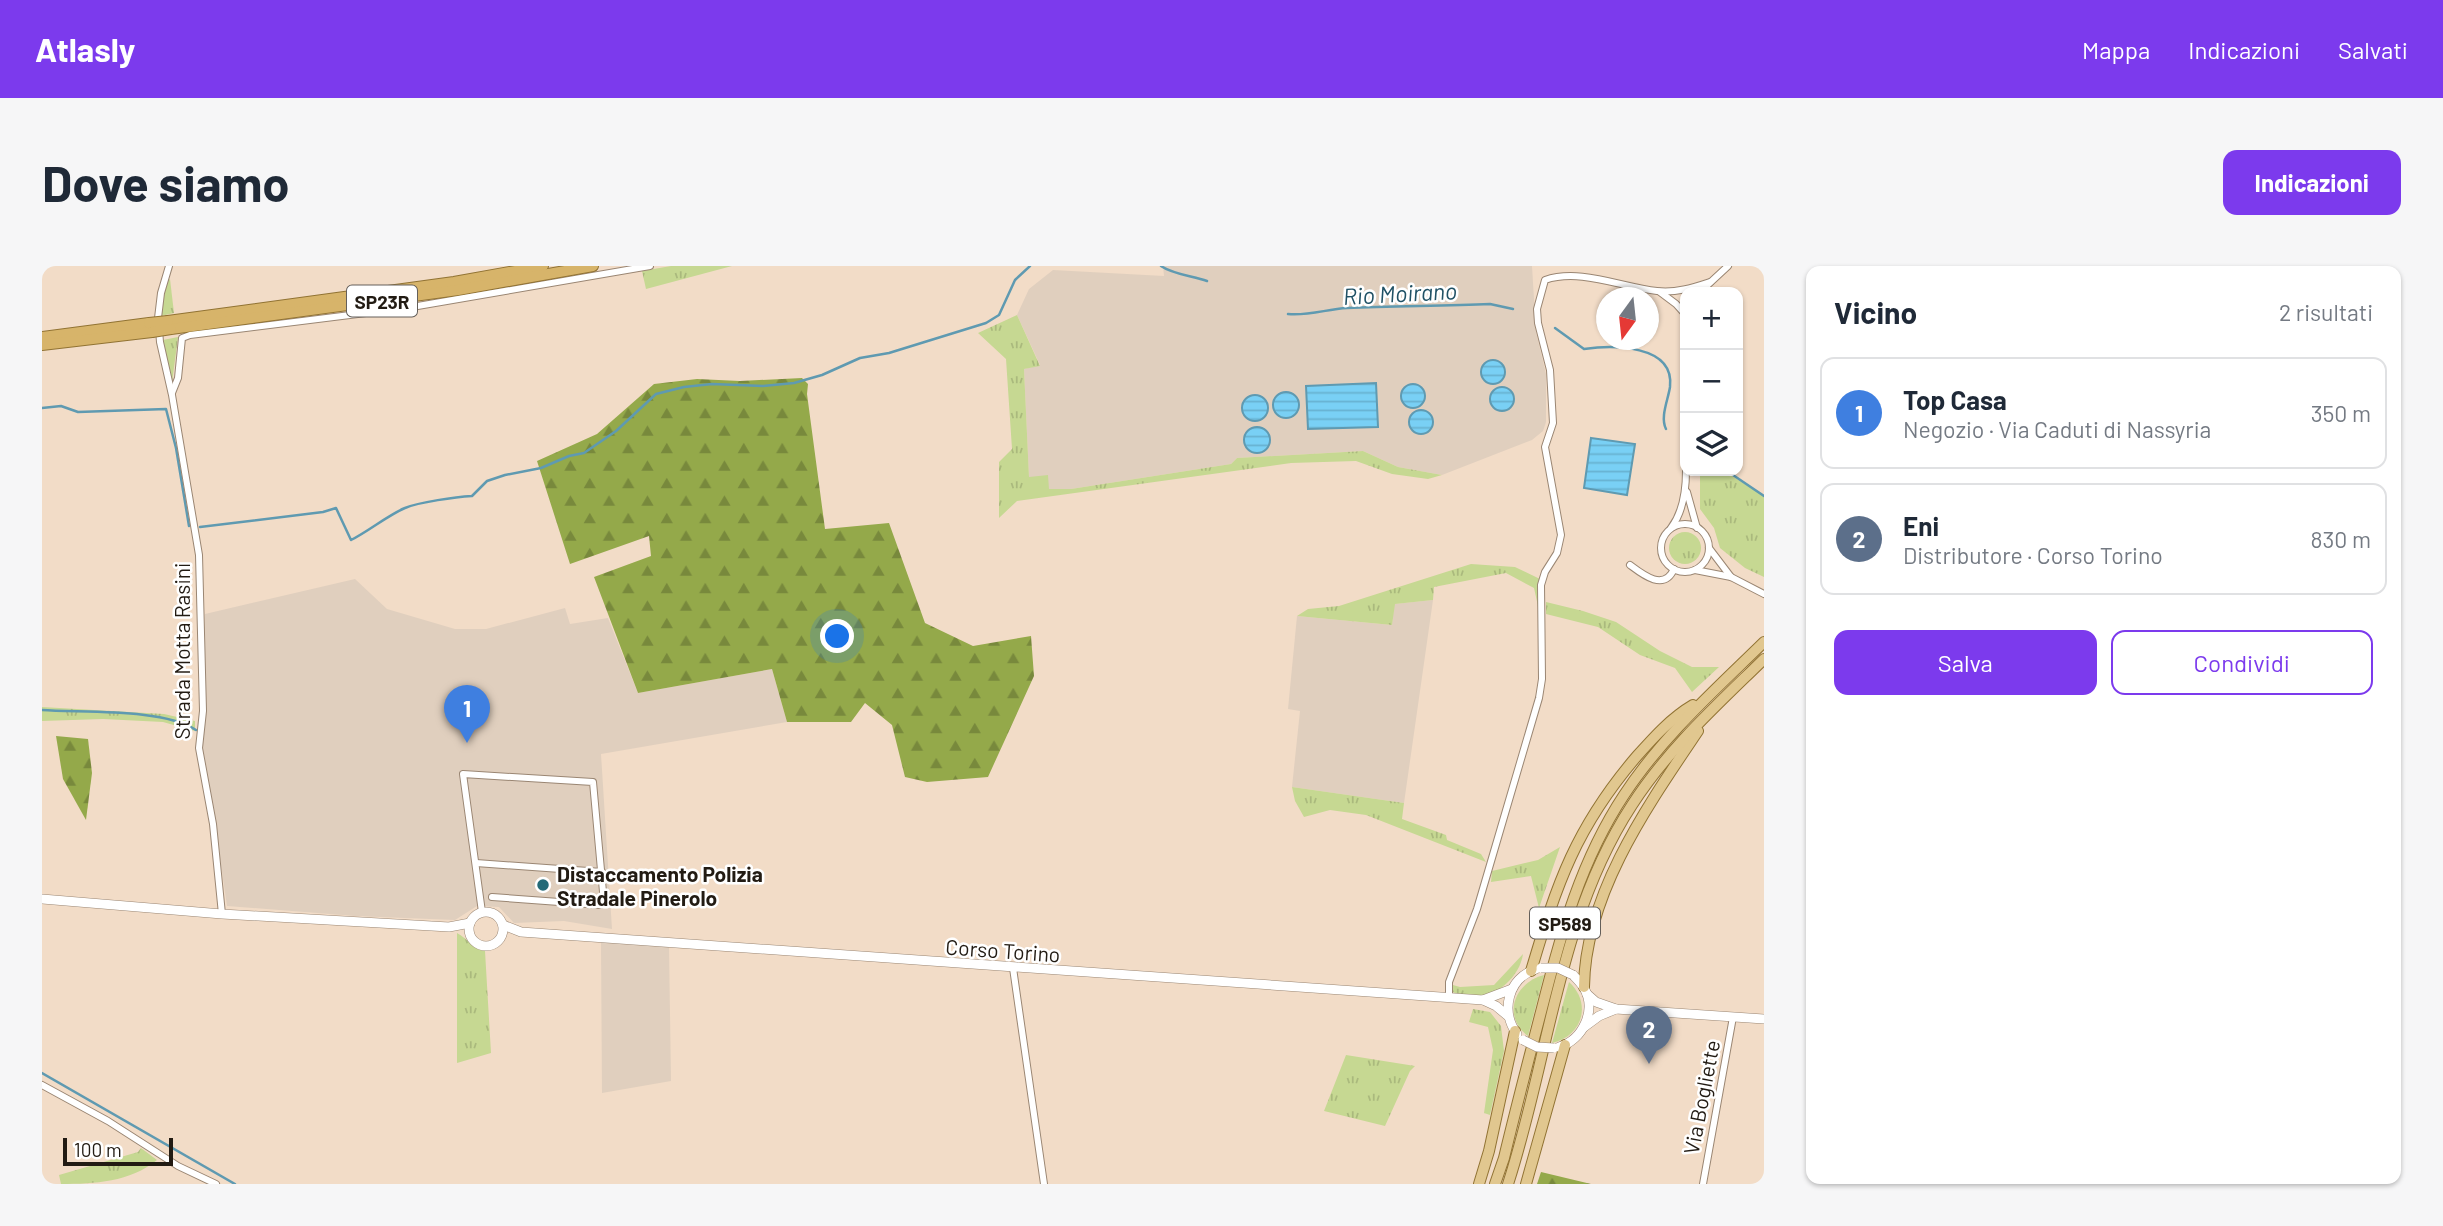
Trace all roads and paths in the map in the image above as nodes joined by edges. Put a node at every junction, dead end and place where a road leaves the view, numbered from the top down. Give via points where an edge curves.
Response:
1 (169, 266) edge
2 (543, 266) edge
3 (593, 266) edge
4 (650, 266) edge
5 (1728, 266) edge
6 (1710, 282) junction
7 (1635, 287) edge
8 (1705, 287) edge
9 (1659, 291) edge
10 (1659, 292) edge
11 (1680, 309) edge
12 (169, 325) junction
13 (150, 327) junction
14 (42, 337) edge
15 (42, 345) edge
16 (172, 395) junction
17 (1686, 476) edge
18 (1686, 490) junction
19 (1698, 528) junction
20 (1668, 532) junction
21 (1709, 548) junction
22 (1630, 565) dead end
23 (1674, 569) junction
24 (1695, 570) junction
25 (1731, 577) junction
26 (1764, 594) edge
27 (1764, 642) edge
28 (1764, 659) edge
29 (1707, 697) junction
30 (1712, 710) junction
31 (476, 863) junction
32 (602, 872) junction
33 (492, 897) dead end
34 (42, 899) edge
35 (482, 912) junction
36 (222, 914) junction
37 (470, 923) junction
38 (503, 925) junction
39 (449, 927) junction
40 (521, 932) junction
41 (470, 934) junction
42 (500, 938) junction
43 (1013, 968) junction
44 (1536, 969) junction
45 (1511, 989) junction
46 (1585, 990) junction
47 (1449, 998) junction
48 (1483, 1000) junction
49 (1616, 1009) junction
50 (1508, 1016) junction
51 (1733, 1017) junction
52 (1764, 1019) edge
53 (1584, 1027) junction
54 (1519, 1036) junction
55 (1560, 1047) junction
56 (42, 1085) edge
57 (216, 1184) edge
58 (1044, 1184) edge
59 (1479, 1184) edge
60 (1495, 1184) edge
61 (1508, 1184) edge
62 (1526, 1184) edge
63 (1703, 1184) edge

1 - 16 street, Strada Motta Rasini via 158,318
2 - 12 highway, SP23R
3 - 12 highway, SP23R via 458,290
4 - 16 street via 406,308 190,335 182,338
5 - 6 street
6 - 8 street
6 - 9 street via 1685,290
7 - 47 street via 1556,276 1545,280 1537,309 1550,370 1553,423 1545,447 1561,534 1541,585 1542,679 1477,909 1449,982
10 - 11 street
12 - 13 highway, SP23R, bridge
13 - 14 highway, SP23R
13 - 15 highway, SP23R
16 - 36 street, Strada Motta Rasini via 199,555 204,710 199,748
17 - 18 street
18 - 19 street
18 - 20 street via 1677,520
19 - 20 street via 1682,525
19 - 21 street
20 - 23 street via 1662,552
21 - 24 street via 1705,561
21 - 25 street
22 - 23 street via 1657,580 1668,578
23 - 24 street
24 - 25 street
25 - 26 street
27 - 29 main road, SP589
28 - 30 main road, SP589
29 - 44 main road via 1654,737 1595,810 1563,870
29 - 60 main road, SP589 via 1636,777 1587,862 1559,940
30 - 46 main road via 1652,797 1621,856 1590,942
30 - 61 main road, SP589 via 1665,759 1633,804 1590,886
31 - 32 street
31 - 32 street via 463,774 593,782
31 - 35 street
32 - 33 street via 602,905
34 - 36 main road
35 - 37 main road
35 - 38 main road via 496,916
36 - 39 main road
37 - 39 main road
37 - 41 main road
38 - 40 main road
38 - 42 main road
39 - 41 main road
40 - 42 main road
40 - 43 main road, Corso Torino
41 - 42 main road via 482,945
43 - 47 main road, Corso Torino
43 - 58 street
44 - 45 main road
44 - 46 main road, bridge via 1558,968 1573,975
45 - 48 main road
45 - 50 main road
46 - 49 main road via 1596,1002
46 - 53 main road via 1589,1011
47 - 48 main road, Corso Torino
48 - 50 main road
49 - 51 main road
49 - 53 main road
50 - 54 main road
51 - 52 main road
51 - 63 street, Via Bogliette
53 - 55 main road
54 - 55 main road, bridge via 1538,1047
54 - 59 main road
55 - 62 main road
56 - 57 street

